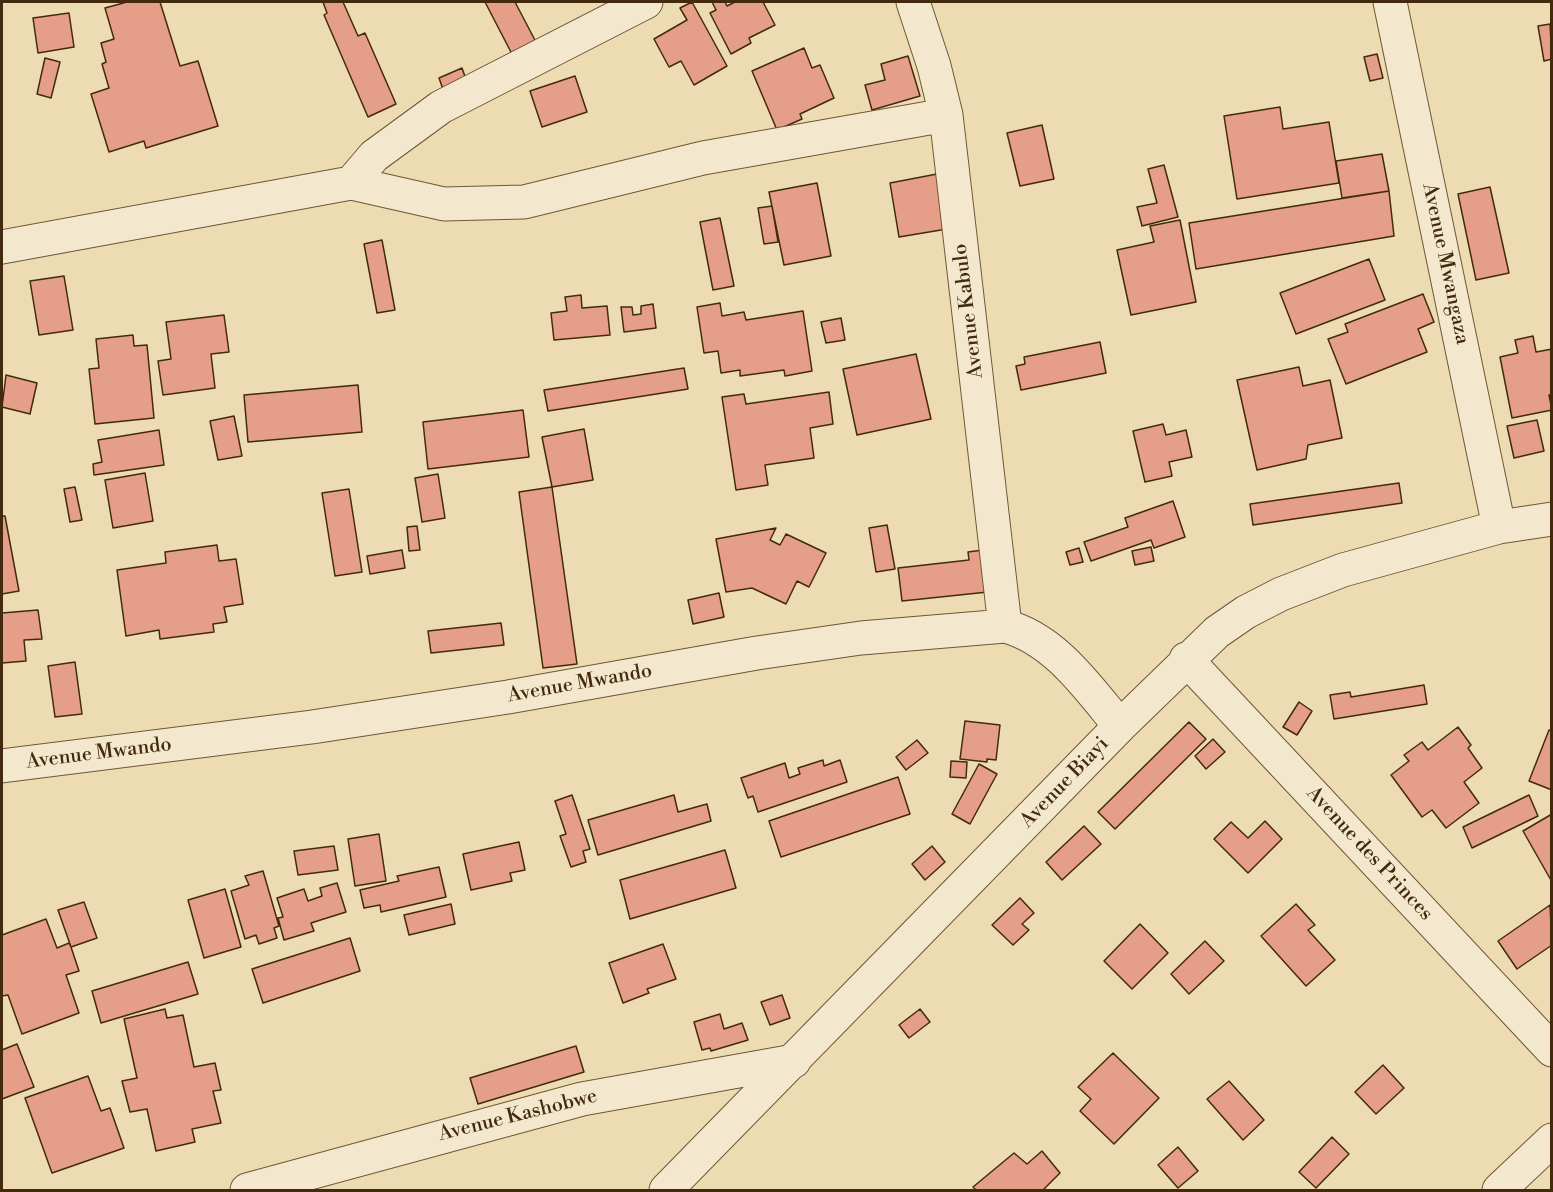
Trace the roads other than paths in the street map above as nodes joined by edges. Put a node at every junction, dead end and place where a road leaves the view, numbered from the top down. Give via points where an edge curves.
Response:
1 (646, 2) edge
2 (913, 2) edge
3 (1390, 2) edge
4 (946, 115) junction
5 (351, 183) junction
6 (2, 247) edge
7 (1551, 519) edge
8 (1499, 527) junction
9 (1005, 626) junction
10 (1186, 659) junction
11 (1120, 726) junction
12 (2, 766) edge
13 (1551, 1050) edge
14 (794, 1061) junction
15 (1551, 1140) edge
16 (247, 1191) edge
17 (666, 1191) edge
18 (1499, 1191) edge

1 - 5 street via 441,107 375,156
2 - 4 street, Avenue Kabulo
3 - 8 street, Avenue Mwangaza
4 - 5 street via 703,158 524,202 444,204
4 - 9 street, Avenue Kabulo
5 - 6 street
7 - 8 street, Avenue Biayi
8 - 10 street, Avenue Biayi via 1308,583 1246,612
9 - 11 street, Avenue Mwando via 1024,631 1058,656
9 - 12 street, Avenue Mwando via 861,638 312,727
10 - 11 street, Avenue Biayi
10 - 13 street, Avenue des Princes
11 - 14 street, Avenue Biayi
14 - 16 street, Avenue Kashobwe via 582,1099
14 - 17 street, Avenue Biayi
15 - 18 street

